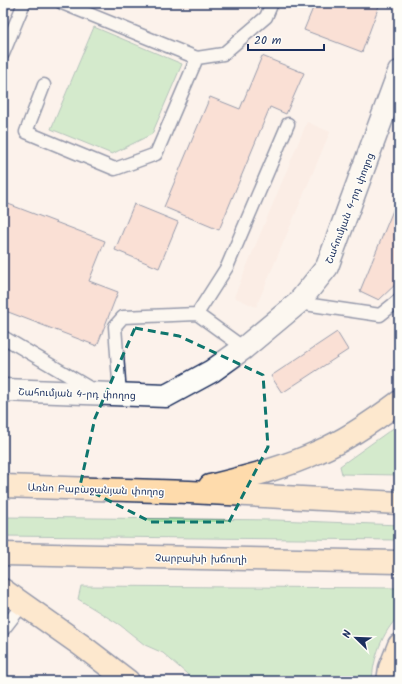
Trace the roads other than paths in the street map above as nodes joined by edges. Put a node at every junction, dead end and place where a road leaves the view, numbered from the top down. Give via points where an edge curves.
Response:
1 (24, 3) edge
2 (62, 3) edge
3 (272, 3) edge
4 (3, 54) edge
5 (197, 58) junction
6 (399, 72) edge
7 (44, 85) dead end
8 (288, 124) dead end
9 (399, 300) edge
10 (298, 303) junction
11 (197, 314) junction
12 (3, 337) edge
13 (244, 348) junction
14 (3, 390) edge
15 (110, 394) junction
16 (399, 402) edge
17 (3, 486) edge
18 (189, 492) junction
19 (399, 503) edge
20 (3, 554) edge
21 (399, 562) edge
22 (3, 590) edge
23 (23, 604) junction
24 (3, 630) edge
25 (399, 645) edge
26 (128, 681) edge
27 (388, 681) edge

1 - 4 lane
2 - 5 lane
3 - 5 lane via 266,17 222,54
5 - 7 lane via 156,154 115,169 26,132
6 - 10 street, Շահումյան 4-րդ փողոց via 327,267
8 - 11 lane via 227,267
9 - 10 lane via 380,315
10 - 13 street, Շահումյան 4-րդ փողոց
11 - 13 lane
11 - 15 lane via 124,317 115,326
12 - 15 lane
13 - 15 street, Շահումյան 4-րդ փողոց via 212,372 166,396
14 - 15 street, Շահումյան 4-րդ փողոց
16 - 18 highway via 319,452 268,471
17 - 18 highway, Առնո Բաբաջանյան փողոց
18 - 19 highway
20 - 21 highway, Չարբախի խճուղի
22 - 23 highway
23 - 24 lane
23 - 26 highway via 81,644
25 - 27 highway

